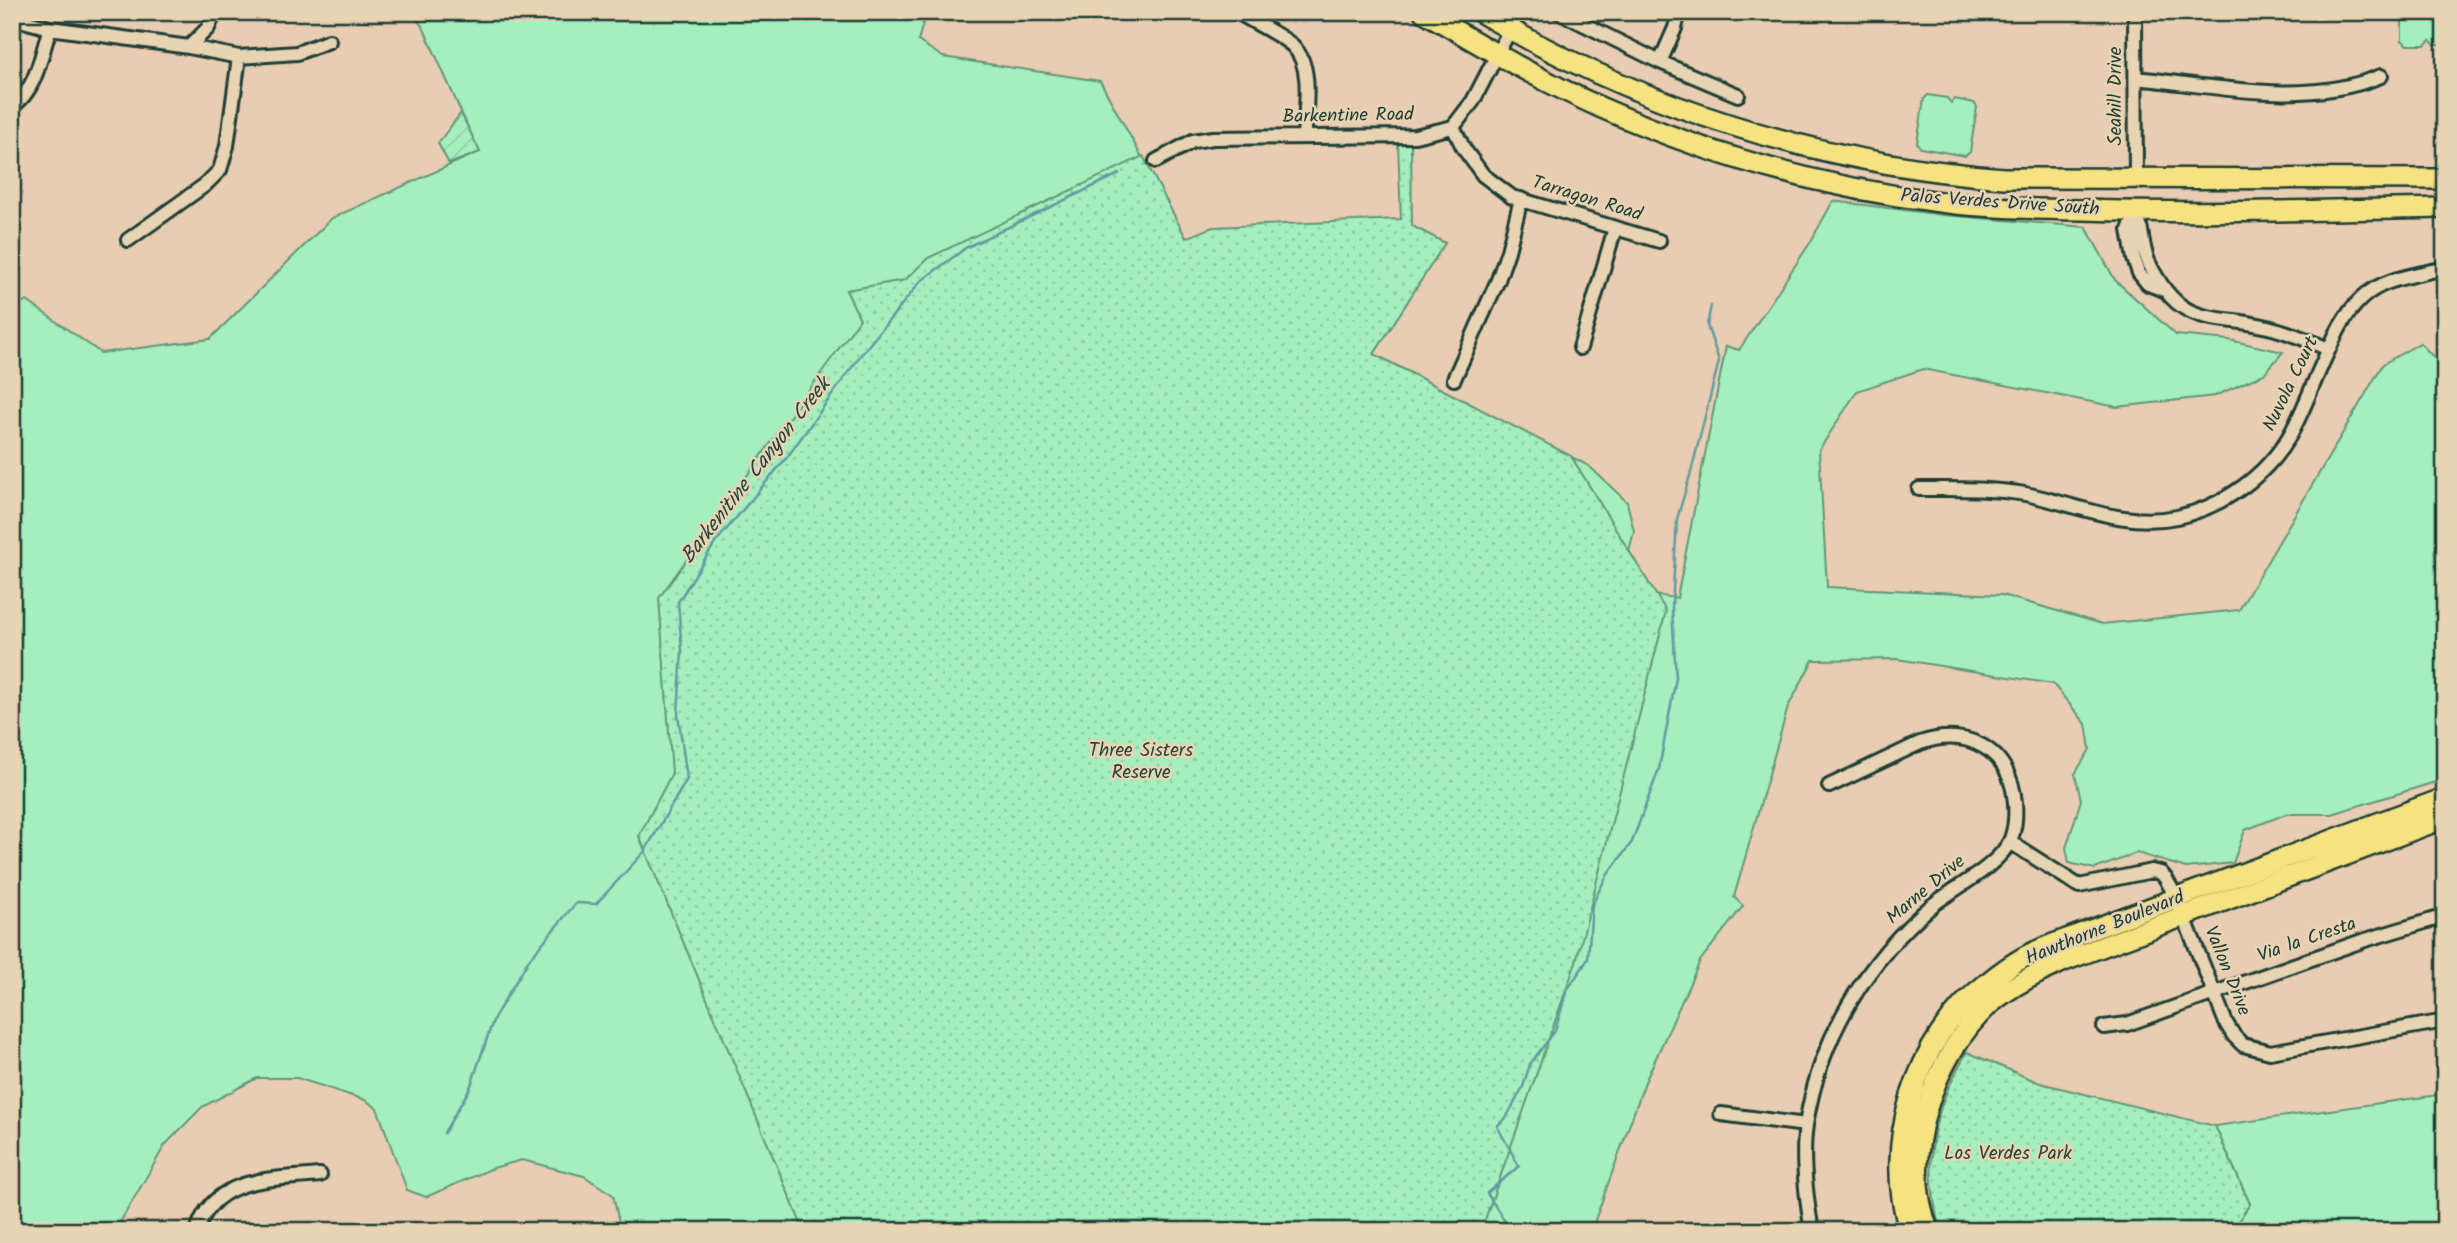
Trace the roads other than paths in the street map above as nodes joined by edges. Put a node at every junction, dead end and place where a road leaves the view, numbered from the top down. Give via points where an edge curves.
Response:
1 (215, 12) edge
2 (1237, 12) edge
3 (1424, 12) edge
4 (1480, 12) edge
5 (1519, 12) edge
6 (1559, 12) edge
7 (1679, 12) edge
8 (2135, 12) edge
9 (12, 18) edge
10 (50, 28) junction
11 (1509, 30) junction
12 (329, 41) dead end
13 (189, 47) junction
14 (1496, 54) junction
15 (239, 57) junction
16 (1660, 62) junction
17 (2381, 76) dead end
18 (2136, 78) junction
19 (1738, 95) dead end
20 (12, 106) edge
21 (1453, 127) junction
22 (1304, 136) junction
23 (1156, 161) dead end
24 (1903, 166) junction
25 (2445, 178) edge
26 (2136, 179) junction
27 (1824, 181) junction
28 (1521, 199) junction
29 (2445, 208) edge
30 (2136, 212) junction
31 (1615, 228) junction
32 (128, 240) dead end
33 (1659, 242) dead end
34 (2445, 268) edge
35 (1580, 348) dead end
36 (2329, 349) junction
37 (1454, 380) dead end
38 (1919, 489) dead end
39 (1829, 786) dead end
40 (2445, 798) edge
41 (2445, 818) edge
42 (2010, 842) junction
43 (2181, 907) junction
44 (2445, 916) edge
45 (2215, 993) junction
46 (2445, 1021) edge
47 (2104, 1027) dead end
48 (1721, 1114) dead end
49 (1806, 1125) junction
50 (320, 1175) dead end
51 (1904, 1204) junction
52 (197, 1231) edge
53 (1812, 1231) edge
54 (1910, 1231) edge
55 (1918, 1231) edge
56 (1929, 1231) edge

1 - 13 street via 208,28
2 - 22 street via 1293,46 1301,59 1306,80
3 - 14 main road, Palos Verdes Drive South
4 - 11 main road, Palos Verdes Drive South
5 - 11 street
6 - 16 street
7 - 16 street
8 - 18 street, Seahill Drive
9 - 10 street
10 - 13 street
10 - 20 street via 32,82
11 - 14 street
11 - 24 main road, Palos Verdes Drive South via 1672,104 1796,145
12 - 15 street via 297,53
13 - 15 street
14 - 21 street via 1473,101
14 - 27 main road, Palos Verdes Drive South via 1602,108 1714,151
15 - 32 street via 220,170
16 - 19 street
17 - 18 street via 2359,85 2288,93
18 - 26 street, Seahill Drive
21 - 22 street, Barkentine Road via 1416,136
21 - 28 street, Tarragon Road via 1483,175
22 - 23 street, Barkentine Road via 1193,141
24 - 26 main road, Palos Verdes Drive South via 2004,178
24 - 27 main road via 1901,177 1890,186
25 - 26 main road, Palos Verdes Drive South
26 - 30 main road
27 - 30 main road, Palos Verdes Drive South via 1942,202
28 - 31 street, Tarragon Road
28 - 37 street via 1498,280
29 - 30 main road, Palos Verdes Drive South
30 - 36 street via 2129,230 2134,259 2148,284 2164,290 2184,309 2220,320 2267,326
31 - 33 street, Tarragon Road
31 - 35 street
34 - 36 street, Nuvola Court via 2392,281 2361,298
36 - 38 street, Nuvola Court via 2279,452 2247,483 2194,512 2128,519 2013,492
39 - 42 street via 1934,738 1970,740 1998,759 2009,773 2016,811
40 - 43 main road, Hawthorne Boulevard
41 - 43 main road, Hawthorne Boulevard
42 - 43 street, Vallon Drive via 2079,886 2161,873
42 - 49 street, Marne Drive via 1996,859 1934,904 1879,958 1854,995 1826,1052
43 - 45 street, Vallon Drive
43 - 51 main road, Hawthorne Boulevard via 2025,956 1984,985 1952,1017 1909,1098 1901,1137
43 - 56 main road, Hawthorne Boulevard via 2021,981 1989,1005 1959,1039 1931,1095 1918,1156 1919,1188
44 - 45 street, Via la Cresta
45 - 46 street, Vallon Drive via 2234,1036 2243,1045 2270,1052
45 - 47 street, Via la Cresta via 2127,1024
48 - 49 street
49 - 53 street, Marne Drive via 1807,1205
50 - 52 street via 241,1184 208,1207
51 - 54 main road, Hawthorne Boulevard
51 - 55 main road

